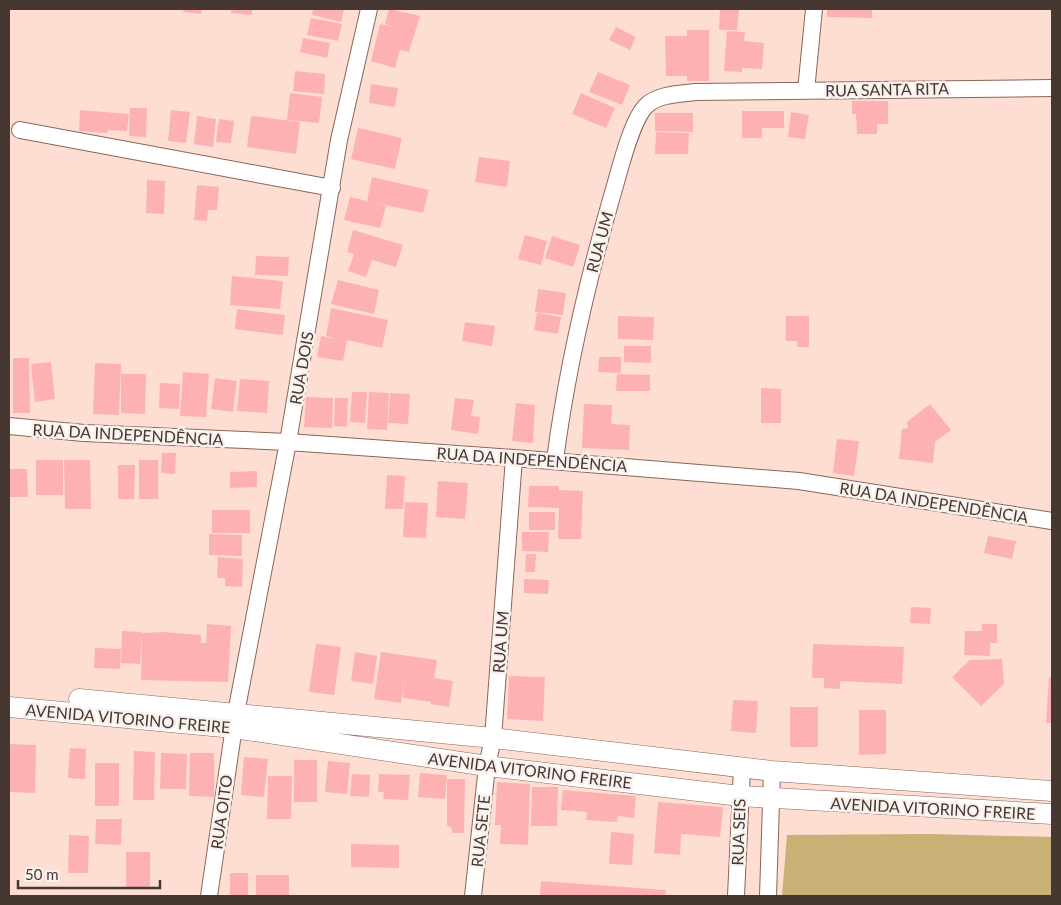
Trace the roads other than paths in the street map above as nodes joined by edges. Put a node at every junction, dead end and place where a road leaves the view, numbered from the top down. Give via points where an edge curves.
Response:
1 (369, 9) edge
2 (814, 9) edge
3 (1052, 88) edge
4 (806, 91) junction
5 (721, 93) joint
6 (20, 130) dead end
7 (332, 188) junction
8 (9, 426) edge
9 (288, 442) junction
10 (514, 458) junction
11 (555, 460) junction
12 (1052, 521) edge
13 (9, 693) edge
14 (9, 707) edge
15 (235, 720) junction
16 (493, 738) junction
17 (487, 766) junction
18 (742, 768) junction
19 (772, 771) junction
20 (1052, 791) edge
21 (740, 796) junction
22 (771, 799) junction
23 (1052, 814) edge
24 (209, 896) edge
25 (473, 896) edge
26 (736, 896) edge
27 (768, 896) edge

1 - 7 street, RUA DOIS via 339,140
2 - 4 street
3 - 4 street, RUA SANTA RITA
4 - 5 street, RUA SANTA RITA
5 - 11 street, RUA UM via 676,94 648,104 640,113 600,231 561,411
6 - 7 street
7 - 9 street, RUA DOIS
8 - 9 street, RUA DA INDEPENDÊNCIA via 84,433
9 - 10 street, RUA DA INDEPENDÊNCIA
9 - 15 street, RUA DOIS
10 - 11 street, RUA DA INDEPENDÊNCIA
10 - 16 street, RUA UM
11 - 12 street, RUA DA INDEPENDÊNCIA via 799,481
13 - 15 street, AVENIDA VITORINO FREIRE
14 - 15 street, AVENIDA VITORINO FREIRE
15 - 16 street, AVENIDA VITORINO FREIRE
15 - 17 street, AVENIDA VITORINO FREIRE
15 - 24 street, RUA OITO
16 - 17 street, RUA UM
16 - 18 street, AVENIDA VITORINO FREIRE
17 - 21 street, AVENIDA VITORINO FREIRE
17 - 25 street, RUA SETE
18 - 19 street, AVENIDA VITORINO FREIRE
18 - 21 street, RUA SEIS
19 - 20 street, AVENIDA VITORINO FREIRE
19 - 22 street
21 - 22 street, AVENIDA VITORINO FREIRE
21 - 26 street, RUA SEIS
22 - 23 street, AVENIDA VITORINO FREIRE
22 - 27 street

